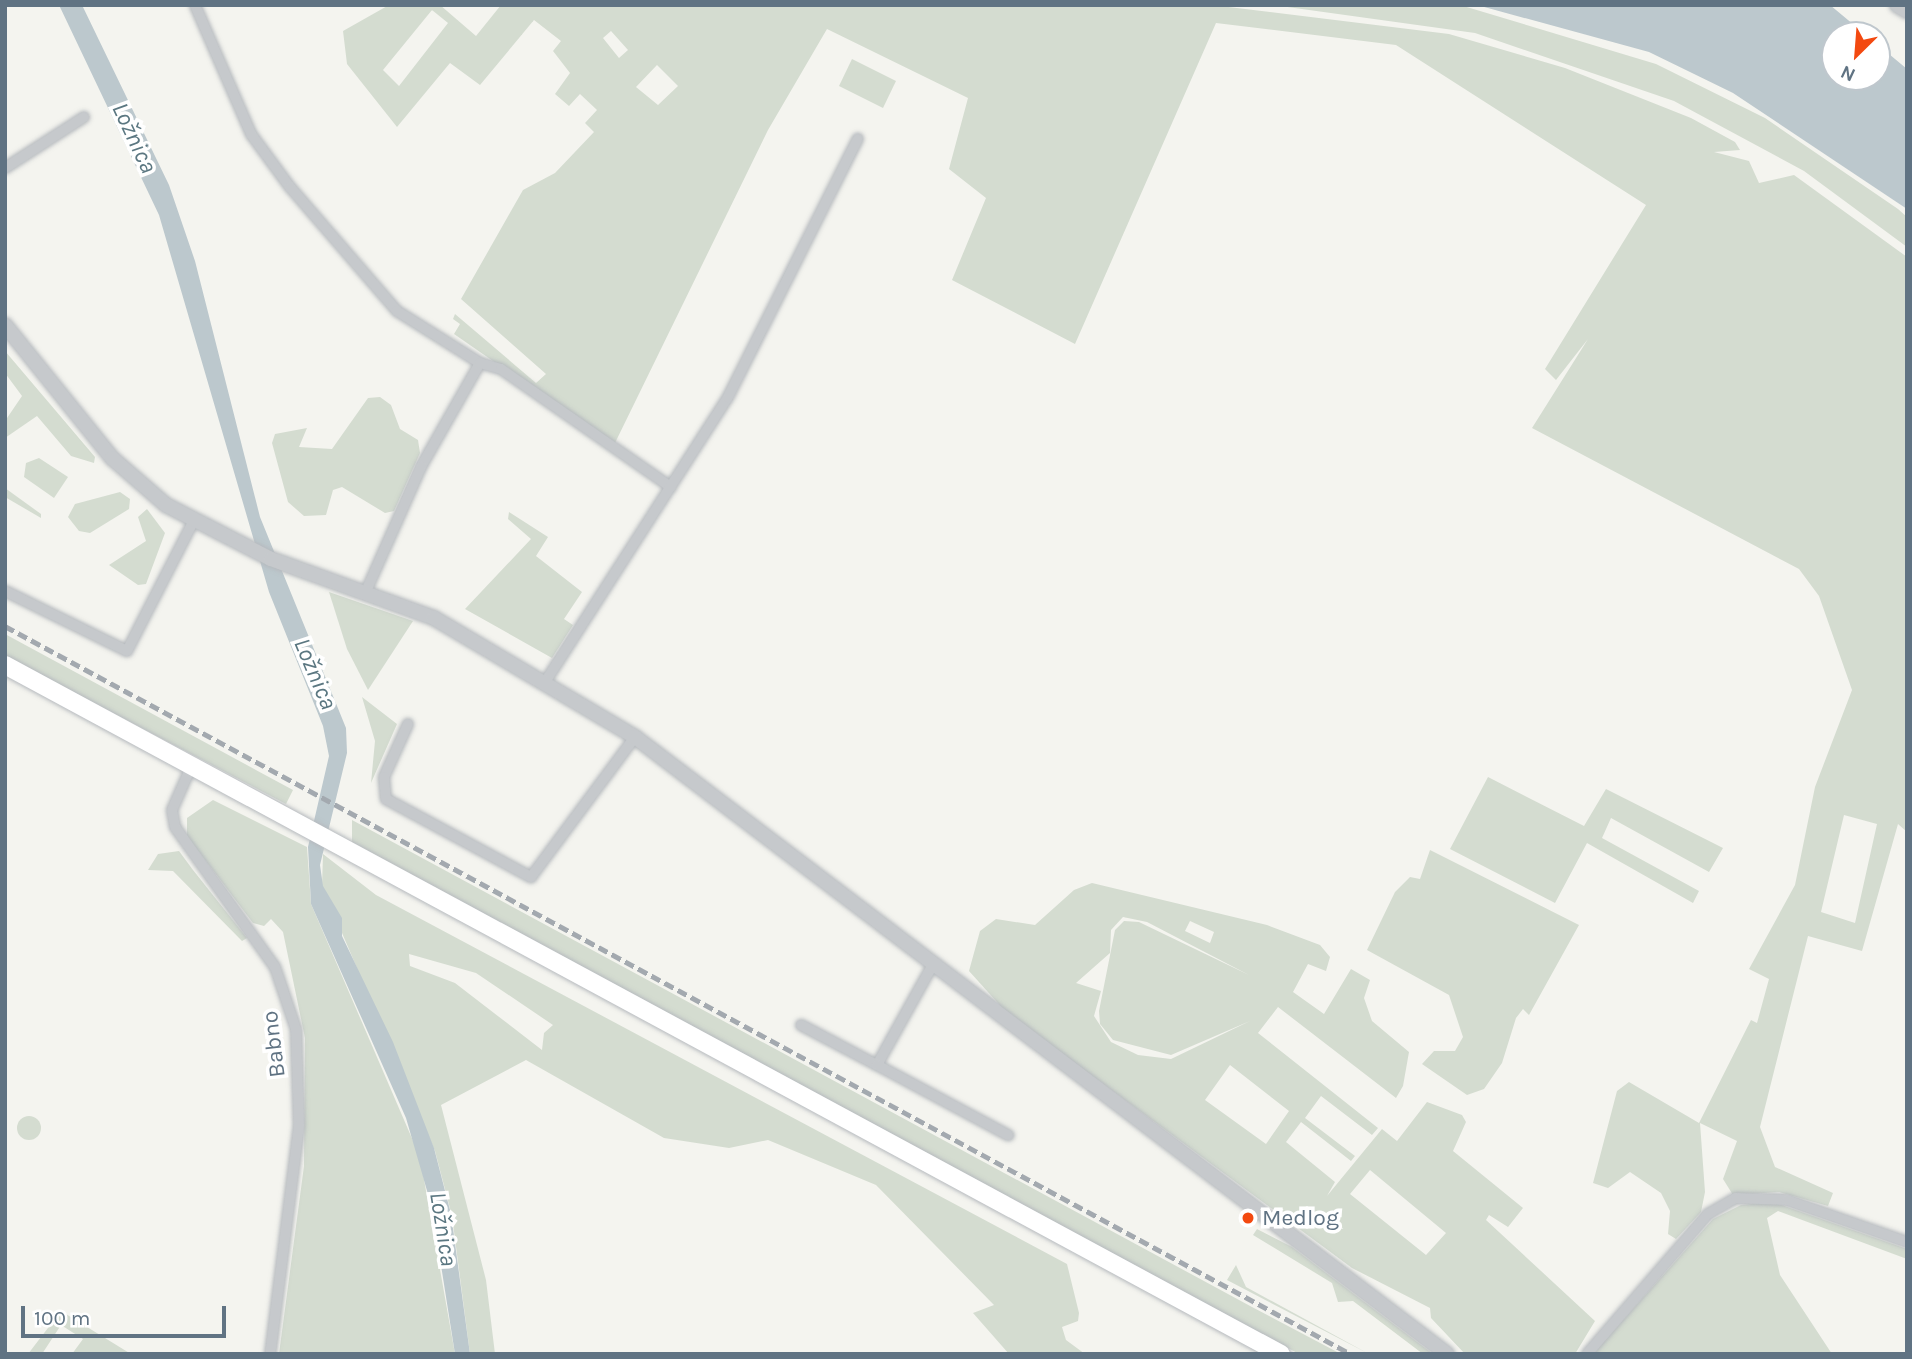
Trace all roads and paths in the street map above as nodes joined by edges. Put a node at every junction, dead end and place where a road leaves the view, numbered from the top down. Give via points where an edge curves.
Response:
1 (195, 5) edge
2 (1897, 5) edge
3 (1907, 10) edge
4 (84, 117) dead end
5 (858, 139) dead end
6 (5, 168) edge
7 (5, 325) edge
8 (480, 363) junction
9 (671, 487) junction
10 (193, 522) junction
11 (367, 589) junction
12 (5, 591) edge
13 (5, 665) edge
14 (547, 679) junction
15 (408, 724) dead end
16 (635, 737) junction
17 (191, 767) junction
18 (932, 965) junction
19 (801, 1025) dead end
20 (877, 1065) junction
21 (1008, 1135) dead end
22 (1907, 1242) edge
23 (270, 1354) edge
24 (1281, 1354) edge
25 (1447, 1354) edge
26 (1587, 1354) edge

1 - 8 street via 251,134 290,187 397,311
2 - 3 street
4 - 6 street
5 - 9 street via 783,296
7 - 10 street via 112,458
8 - 9 street via 501,369
8 - 11 street via 427,456
9 - 14 street
10 - 11 street via 316,575
10 - 12 street via 127,652
11 - 14 street
13 - 17 main road
14 - 16 street
15 - 16 street via 384,777 386,799 531,877
16 - 18 street
17 - 23 street, Babno via 172,810 175,827 275,967 296,1029 299,1126
17 - 24 main road
18 - 20 street
18 - 25 street
19 - 20 street
20 - 21 street
22 - 26 street via 1787,1200 1736,1199 1708,1214

